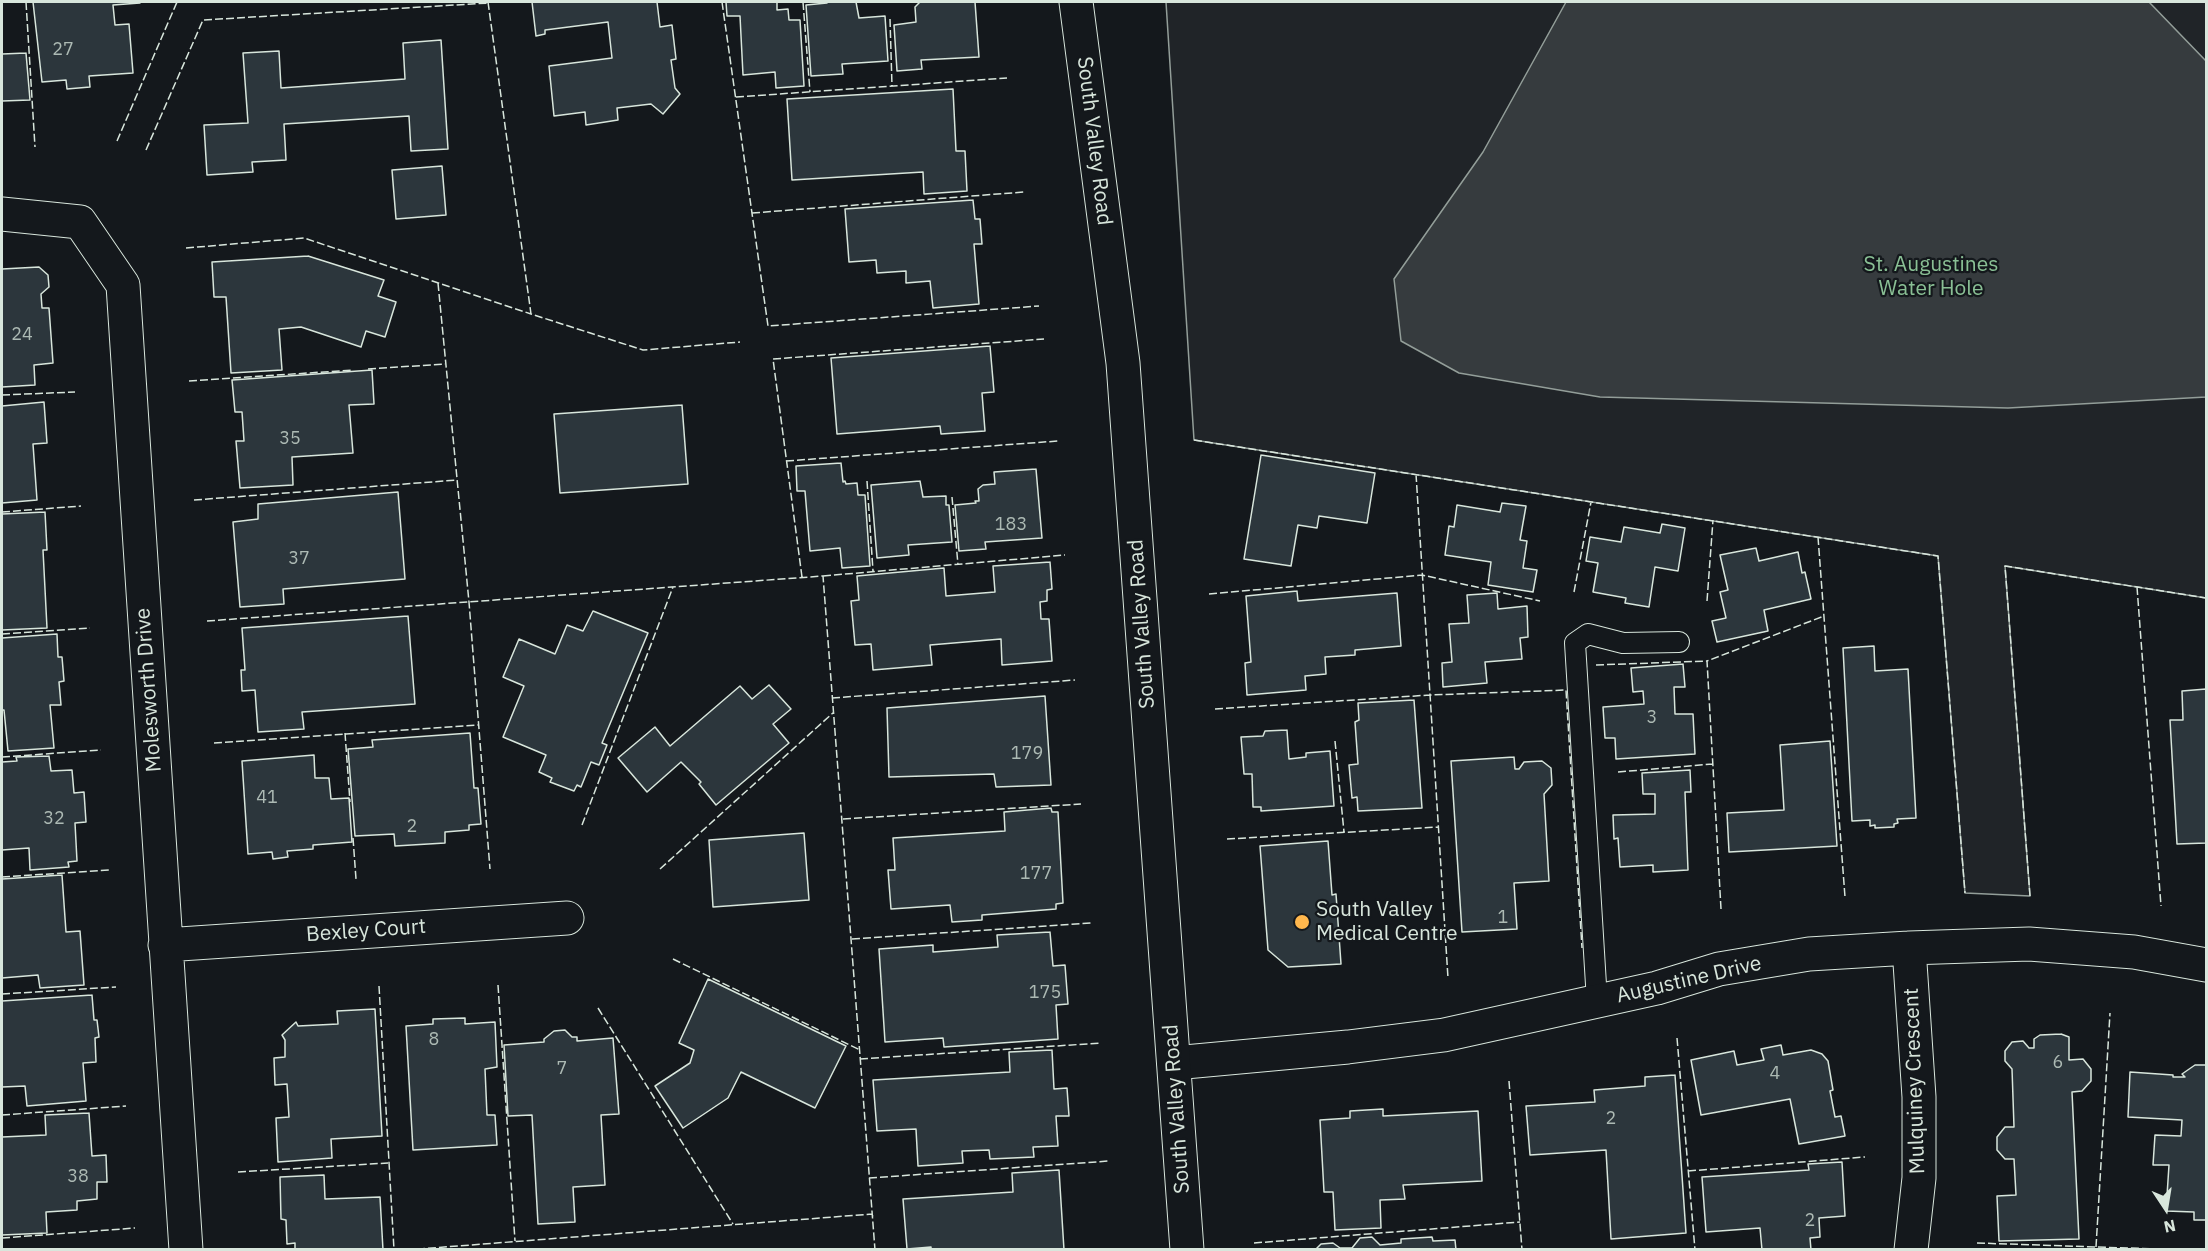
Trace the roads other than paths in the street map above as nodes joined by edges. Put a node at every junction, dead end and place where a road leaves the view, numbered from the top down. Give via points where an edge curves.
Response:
1 (1076, 2) edge
2 (2, 214) edge
3 (1679, 642) dead end
4 (567, 918) dead end
5 (165, 945) junction
6 (1909, 948) junction
7 (2206, 965) edge
8 (1598, 1001) junction
9 (1174, 1064) junction
10 (186, 1250) edge
11 (1187, 1250) edge
12 (1911, 1250) edge

1 - 9 street, South Valley Road via 1123,363
2 - 5 street, Molesworth Drive via 80,222 123,285
3 - 8 lane via 1623,643 1588,634 1575,644
4 - 5 street, Bexley Court
5 - 10 street, Molesworth Drive
6 - 7 street, Augustine Drive via 2029,944 2134,952
6 - 8 street, Augustine Drive via 1809,954 1719,969
6 - 12 street, Mulquiney Crescent via 1919,1097 1919,1179
8 - 9 street, Augustine Drive via 1444,1035
9 - 11 street, South Valley Road

